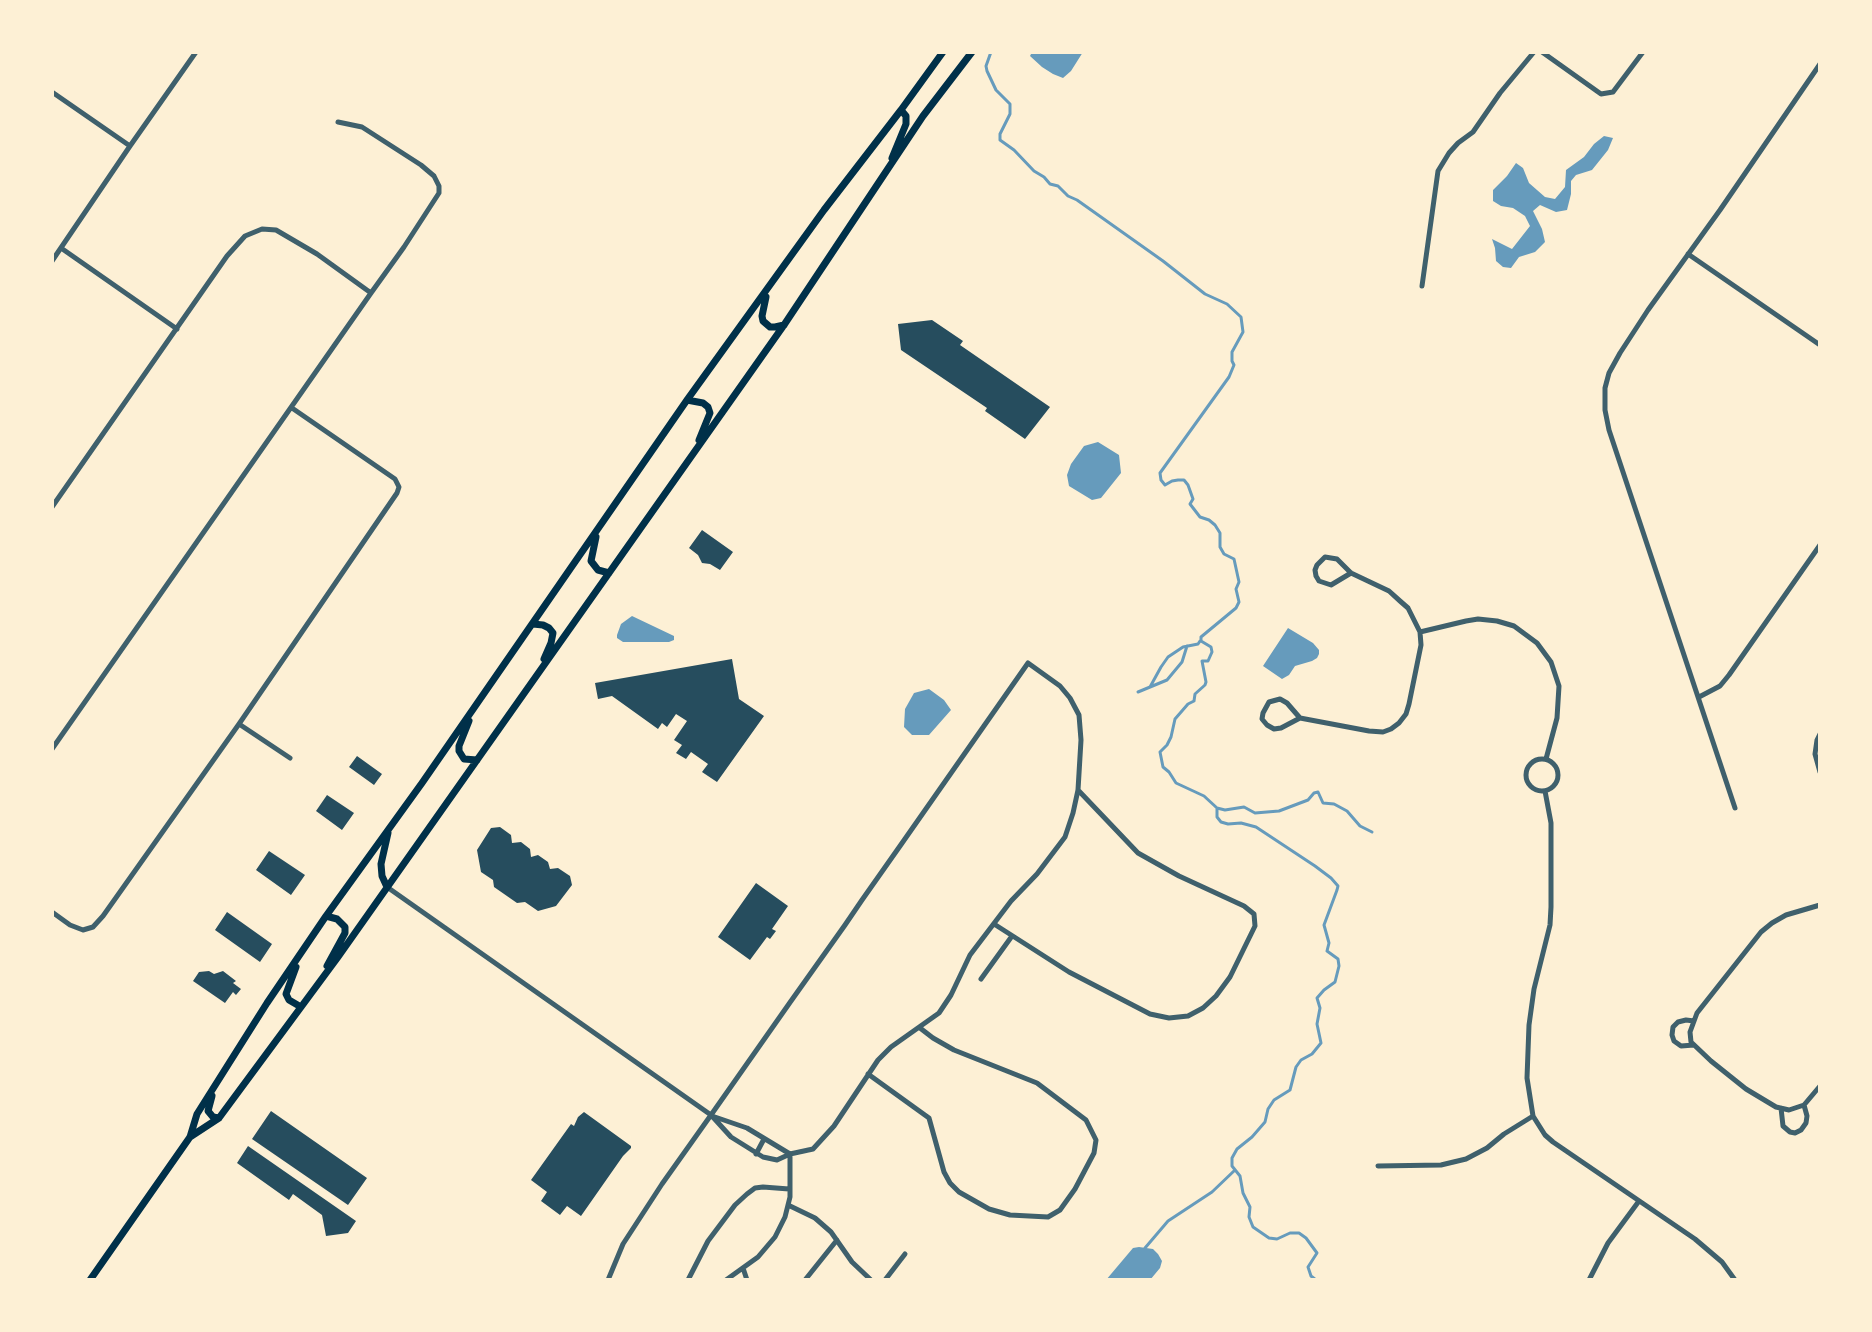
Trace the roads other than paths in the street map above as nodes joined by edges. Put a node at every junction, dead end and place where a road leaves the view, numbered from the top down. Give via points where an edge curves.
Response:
1 (196, 52) edge
2 (943, 52) edge
3 (972, 52) edge
4 (1534, 52) edge
5 (1542, 52) edge
6 (1643, 52) edge
7 (1820, 64) edge
8 (52, 92) edge
9 (901, 110) junction
10 (338, 122) dead end
11 (130, 146) junction
12 (889, 168) junction
13 (61, 248) junction
14 (1688, 254) junction
15 (52, 261) edge
16 (1422, 286) dead end
17 (767, 291) junction
18 (371, 293) junction
19 (784, 325) junction
20 (177, 329) junction
21 (1820, 345) edge
22 (687, 400) junction
23 (292, 408) junction
24 (691, 456) junction
25 (52, 507) edge
26 (598, 531) junction
27 (1820, 545) edge
28 (609, 573) junction
29 (1351, 573) junction
30 (533, 624) junction
31 (1420, 632) junction
32 (539, 672) junction
33 (1699, 697) junction
34 (475, 708) junction
35 (1300, 718) junction
36 (239, 724) junction
37 (1820, 734) edge
38 (52, 749) edge
39 (290, 758) dead end
40 (1546, 759) junction
41 (477, 760) junction
42 (1820, 772) edge
43 (1078, 790) junction
44 (1545, 791) junction
45 (1735, 808) dead end
46 (390, 827) junction
47 (387, 887) junction
48 (1820, 905) edge
49 (52, 912) edge
50 (326, 916) junction
51 (994, 924) junction
52 (1012, 936) junction
53 (299, 957) junction
54 (981, 979) dead end
55 (314, 989) junction
56 (301, 1007) junction
57 (1694, 1021) junction
58 (920, 1028) junction
59 (1694, 1045) junction
60 (868, 1074) junction
61 (218, 1080) junction
62 (1820, 1086) edge
63 (1804, 1105) junction
64 (1781, 1108) junction
65 (711, 1115) junction
66 (1533, 1116) junction
67 (219, 1118) junction
68 (190, 1137) junction
69 (764, 1139) junction
70 (756, 1154) junction
71 (790, 1154) junction
72 (1378, 1166) dead end
73 (789, 1189) junction
74 (1639, 1201) junction
75 (788, 1205) junction
76 (837, 1240) junction
77 (905, 1254) dead end
78 (743, 1268) junction
79 (90, 1280) edge
80 (608, 1280) edge
81 (688, 1280) edge
82 (726, 1280) edge
83 (747, 1280) edge
84 (805, 1280) edge
85 (871, 1280) edge
86 (885, 1280) edge
87 (1589, 1280) edge
88 (1735, 1280) edge

1 - 11 street
2 - 9 main road
3 - 12 main road
4 - 16 street via 1438,171
5 - 6 street via 1601,94 1613,92
7 - 14 street
8 - 11 street
9 - 12 main road via 906,124
9 - 17 main road
10 - 18 street via 362,127 390,144 434,176 439,186 431,208
11 - 13 street
12 - 19 main road
13 - 15 street
13 - 20 street
14 - 21 street
14 - 33 street via 1609,373 1605,410
17 - 19 main road via 763,321 770,327
17 - 22 main road
18 - 20 street via 289,237 262,229 245,236 227,256
18 - 23 street
19 - 24 main road
20 - 25 street
22 - 24 main road via 703,403 710,413
22 - 26 main road
23 - 36 street via 387,473 399,487
23 - 38 street
24 - 28 main road
26 - 28 main road via 591,561
26 - 30 main road
27 - 33 street via 1729,675
28 - 32 main road
29 - 29 street via 1330,557 1315,570 1319,581 1331,585
29 - 31 street via 1389,591 1408,608
30 - 32 main road via 553,633
30 - 34 main road
31 - 35 street via 1409,704 1391,729 1369,731
31 - 40 street via 1478,619 1514,626 1537,643 1559,686
32 - 41 main road
33 - 45 street
34 - 41 main road via 459,751 464,759
34 - 46 main road
35 - 35 street via 1274,729 1262,719 1269,702 1280,699
36 - 39 street
36 - 49 street via 93,927 76,928
37 - 42 street via 1815,754
40 - 44 street via 1558,775
40 - 44 street via 1531,762 1525,777 1535,790
41 - 47 main road
43 - 51 street via 1065,837
43 - 52 street via 1138,853 1254,914 1252,934 1216,996 1188,1016 1169,1018 1107,994
43 - 65 street via 1079,715 1060,686 1028,663
44 - 66 street via 1551,823 1551,907 1529,1025 1527,1078
46 - 47 main road via 381,864
46 - 50 main road
47 - 55 main road
47 - 65 street
48 - 57 street via 1786,915 1761,932
50 - 53 main road
50 - 55 main road via 343,923 345,933
51 - 52 street
51 - 58 street via 970,955 939,1013
52 - 54 street
53 - 56 main road via 286,994
53 - 61 main road
55 - 56 main road
56 - 67 main road
57 - 59 street
57 - 59 street via 1678,1022 1672,1035 1681,1046
58 - 60 street via 891,1047
58 - 60 street via 954,1050 1037,1083 1086,1120 1096,1140 1094,1153 1060,1210 1048,1217 1010,1215 973,1202 944,1172 929,1118
59 - 64 street via 1746,1089
60 - 71 street via 813,1149
61 - 67 main road via 208,1111
61 - 68 main road
62 - 63 street
63 - 64 street
63 - 64 street via 1806,1123 1795,1133 1783,1126
65 - 69 street
65 - 70 street
65 - 80 street via 632,1229
66 - 72 street via 1466,1159
66 - 74 street via 1553,1142
67 - 68 main road
68 - 79 main road
69 - 70 street
69 - 71 street
70 - 71 street via 777,1160
71 - 73 street
73 - 75 street
73 - 81 street via 763,1187 747,1194 708,1241
74 - 87 street
74 - 88 street via 1695,1239
75 - 76 street via 815,1218
75 - 78 street via 775,1237
76 - 84 street
76 - 85 street
77 - 86 street
78 - 82 street
78 - 83 street

